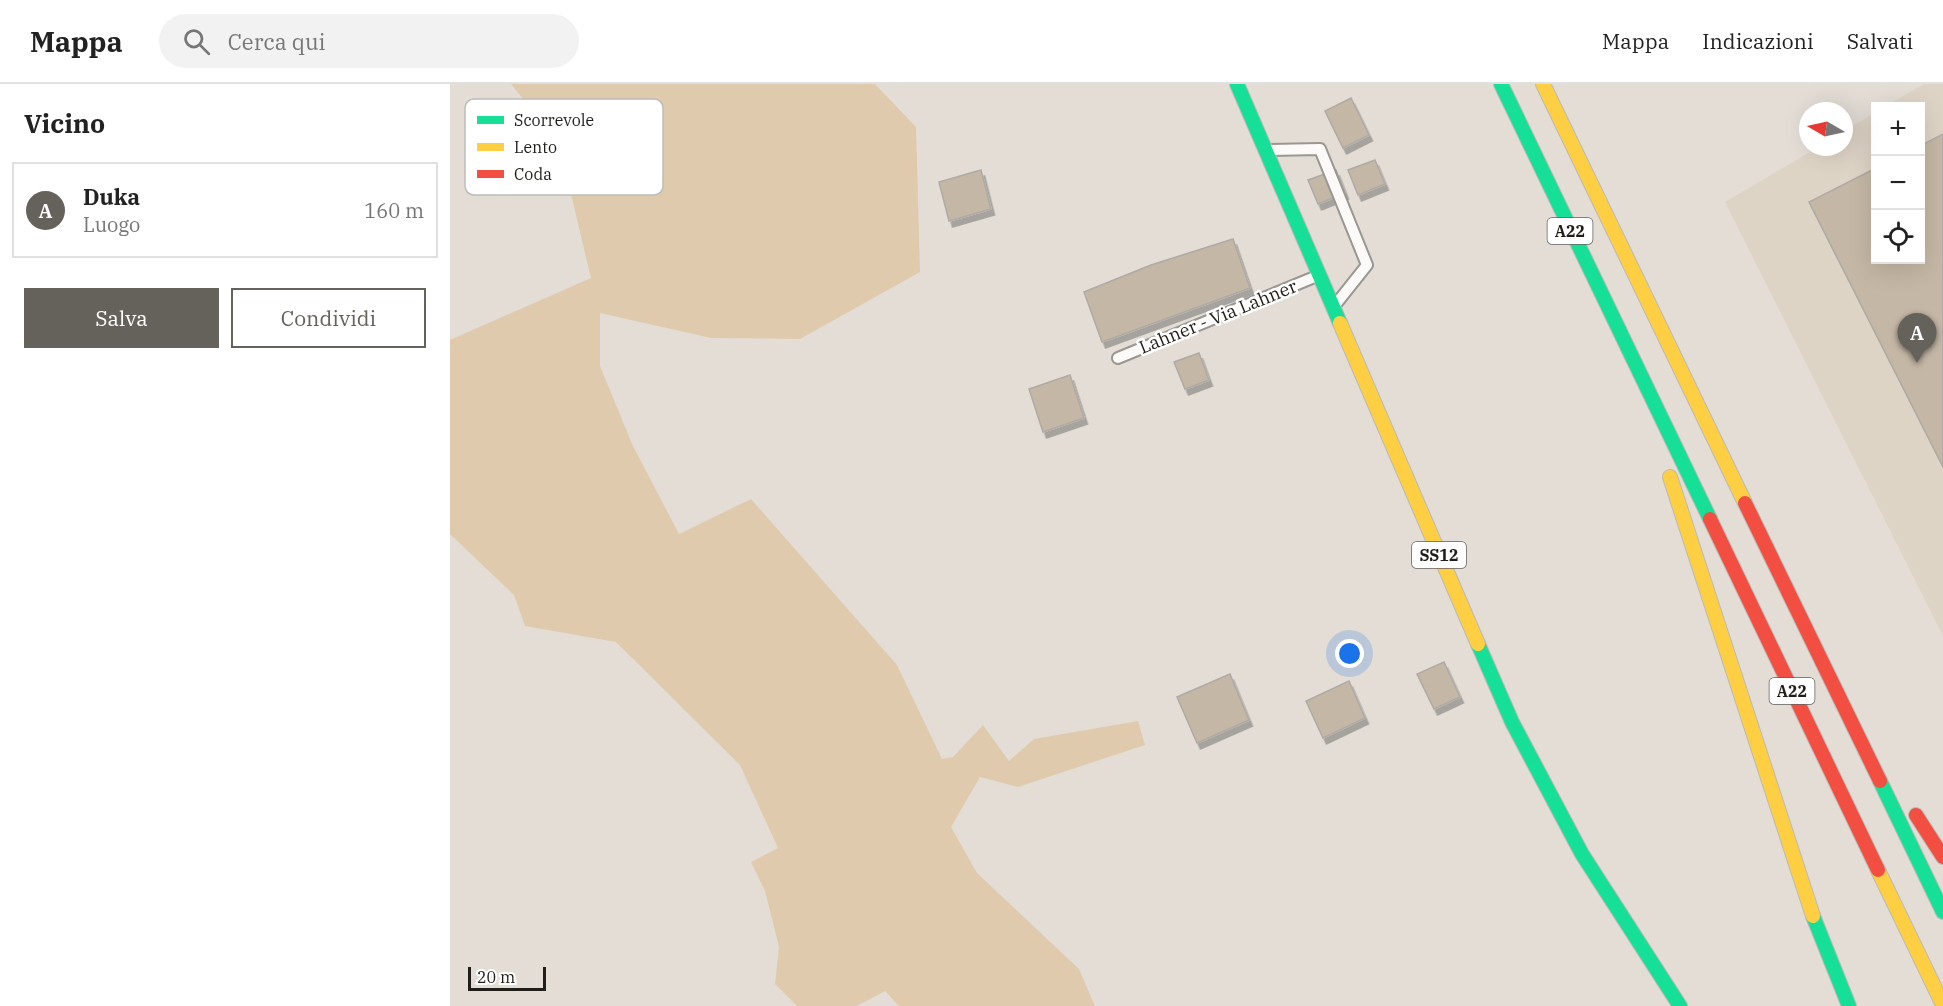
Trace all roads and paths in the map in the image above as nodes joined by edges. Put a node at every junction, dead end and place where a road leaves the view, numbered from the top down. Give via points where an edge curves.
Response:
1 (1237, 84) edge
2 (1501, 84) edge
3 (1543, 84) edge
4 (1264, 150) junction
5 (1318, 276) junction
6 (1332, 309) junction
7 (1118, 358) dead end
8 (1640, 377) junction
9 (1840, 697) junction
10 (1943, 857) edge
11 (1943, 912) edge
12 (1943, 1005) edge
13 (1680, 1006) edge
14 (1849, 1006) edge

1 - 4 main road, SS12
2 - 8 main road, A22
3 - 9 main road, A22
4 - 5 main road, SS12
4 - 6 lane via 1320,149 1367,265
5 - 6 main road, SS12
5 - 7 lane, Lahner - Via Lahner
6 - 13 main road, SS12 via 1512,722 1582,854
8 - 12 main road, A22
8 - 14 main road via 1816,924
9 - 10 main road
9 - 11 main road, A22

